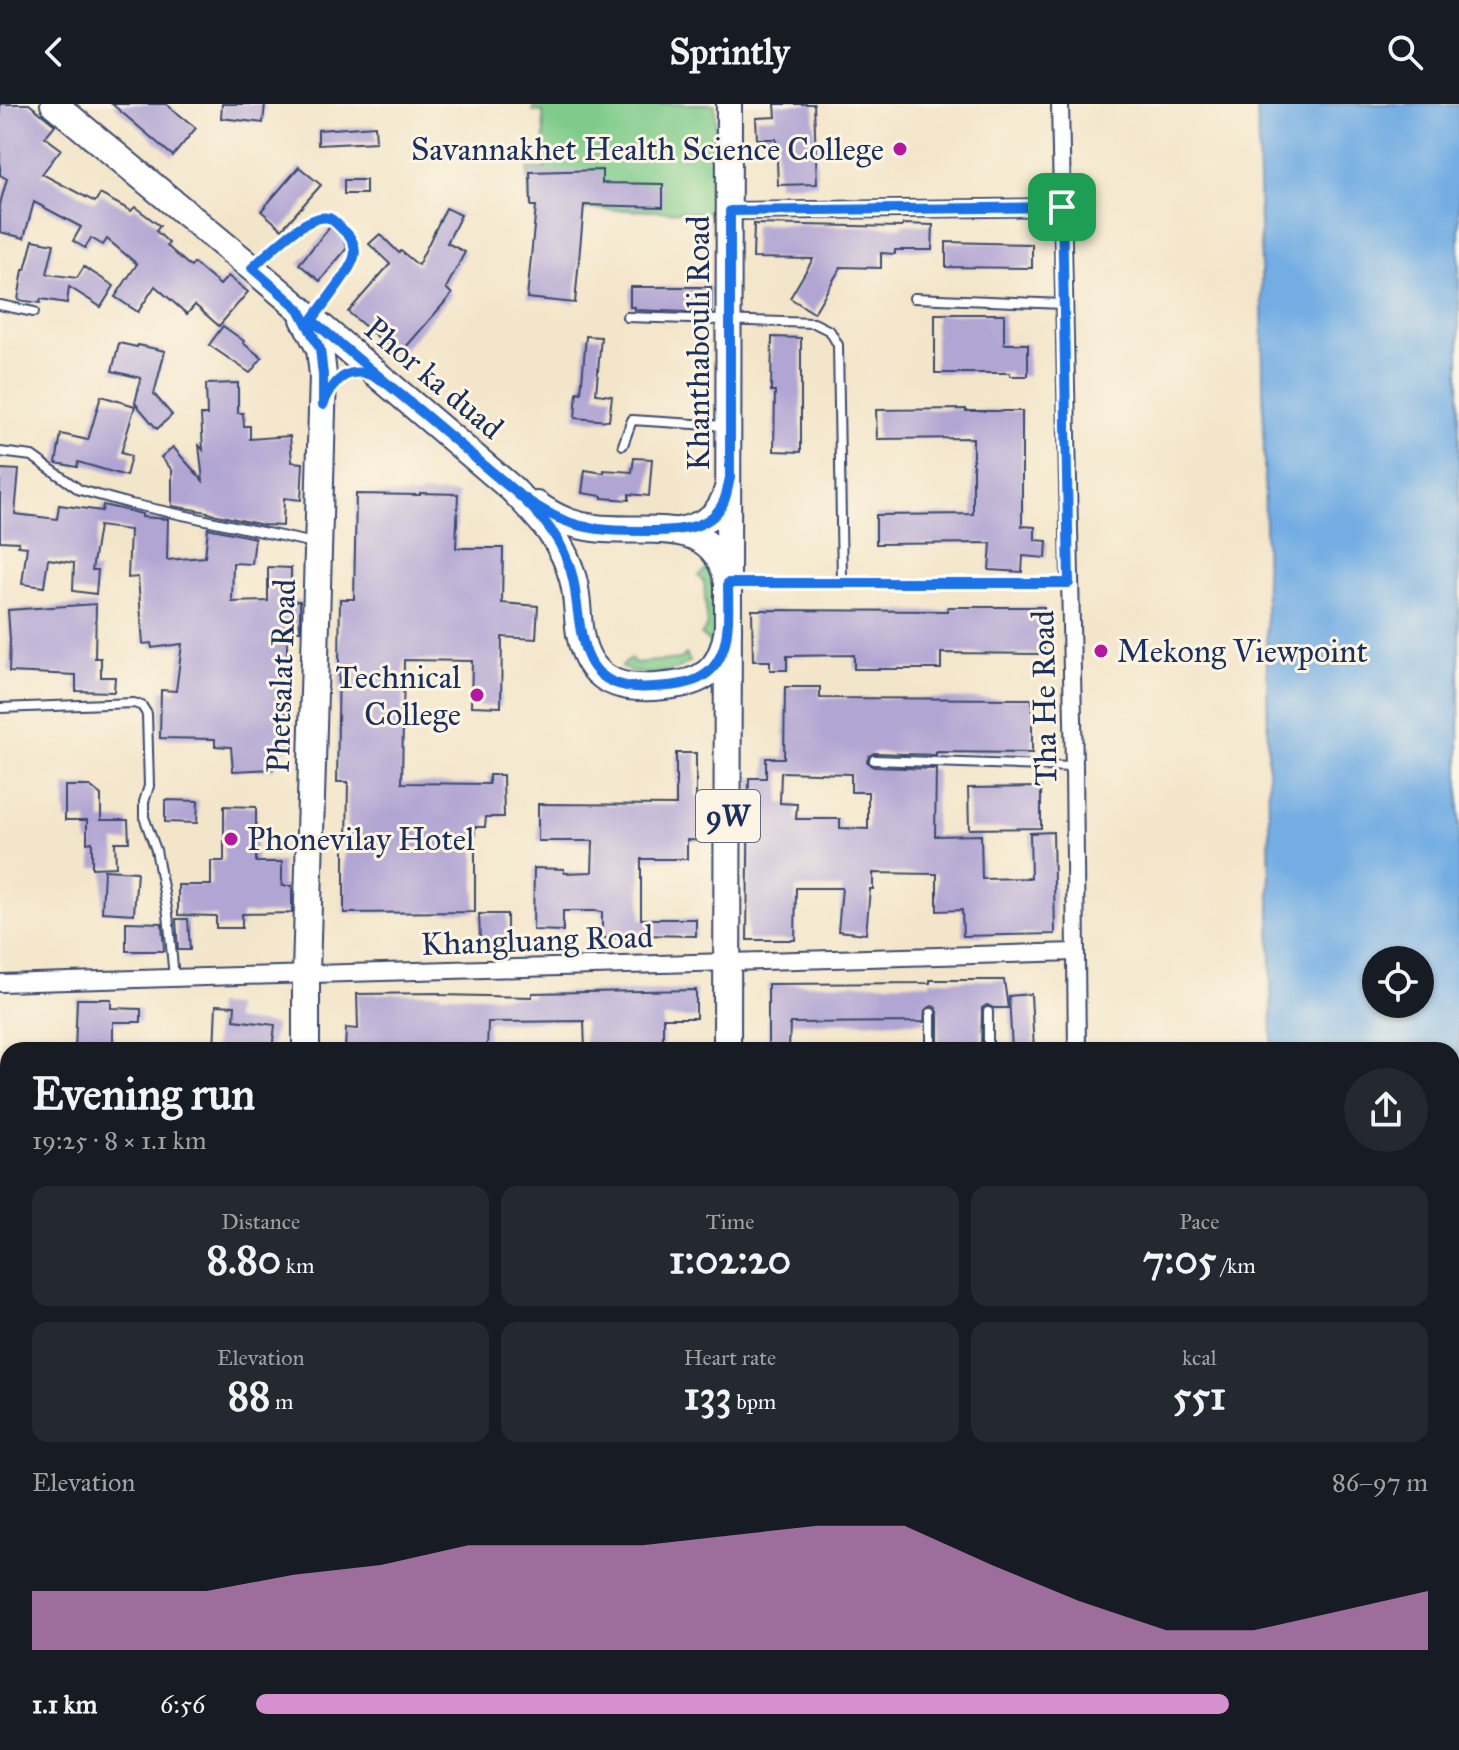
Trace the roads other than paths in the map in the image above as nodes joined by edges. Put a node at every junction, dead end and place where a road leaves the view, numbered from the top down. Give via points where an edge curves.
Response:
1 (54, 104) edge
2 (729, 104) edge
3 (1060, 104) edge
4 (1062, 207) junction
5 (730, 211) junction
6 (252, 268) junction
7 (914, 298) dead end
8 (1065, 304) junction
9 (0, 305) edge
10 (34, 312) dead end
11 (306, 314) junction
12 (627, 317) dead end
13 (730, 321) junction
14 (385, 382) junction
15 (323, 405) junction
16 (730, 427) junction
17 (623, 445) dead end
18 (0, 452) edge
19 (730, 478) junction
20 (512, 489) junction
21 (674, 531) junction
22 (318, 544) junction
23 (842, 581) junction
24 (728, 583) junction
25 (1069, 583) junction
26 (728, 629) junction
27 (0, 708) edge
28 (874, 760) dead end
29 (1074, 767) junction
30 (1076, 952) junction
31 (728, 962) junction
32 (306, 974) junction
33 (174, 978) junction
34 (0, 983) edge
35 (988, 1012) dead end
36 (931, 1013) dead end
37 (306, 1042) edge
38 (727, 1042) edge
39 (931, 1042) edge
40 (988, 1042) edge
41 (1077, 1042) edge

1 - 6 main road, Phor ka duad
2 - 5 street, Khanthabouli Road
3 - 4 street, Tha He Road
4 - 5 street
4 - 8 street, Tha He Road
5 - 13 street, Khanthabouli Road
6 - 11 main road, Phor ka duad
6 - 11 lane via 303,224 332,219 348,234 355,256
7 - 8 lane
8 - 25 street, Tha He Road
9 - 10 lane
11 - 14 main road, Phor ka duad
11 - 15 main road, Phetsalat Road via 320,349
12 - 13 lane
13 - 16 street, Khanthabouli Road
13 - 23 lane via 814,323 830,331 838,345
14 - 15 main road via 353,372 334,383
14 - 20 main road, Phor ka duad
15 - 22 main road, Phetsalat Road
16 - 17 lane via 632,420
16 - 19 street, Khanthabouli Road
18 - 22 lane via 32,456 80,490
19 - 21 street via 715,513 696,526
19 - 24 street, Khanthabouli Road
20 - 21 main road via 548,513 591,528
20 - 26 main road via 553,533 562,551 574,580 585,650 605,677 637,688 692,682 718,662
21 - 24 main road via 709,544 725,566
22 - 32 main road, Phetsalat Road
23 - 24 lane
23 - 25 lane
24 - 26 main road, 9W
25 - 29 street, Tha He Road
26 - 31 main road, 9W
27 - 33 lane via 142,706 147,714 149,786 144,817 168,914
28 - 29 lane
29 - 30 street, Tha He Road
30 - 31 street, Khangluang Road
30 - 41 street, Tha He Road
31 - 32 street, Khangluang Road
31 - 38 main road, 9W
32 - 33 street, Khangluang Road
32 - 37 main road, Phetsalat Road
33 - 34 street, Khangluang Road
35 - 40 lane
36 - 39 lane

